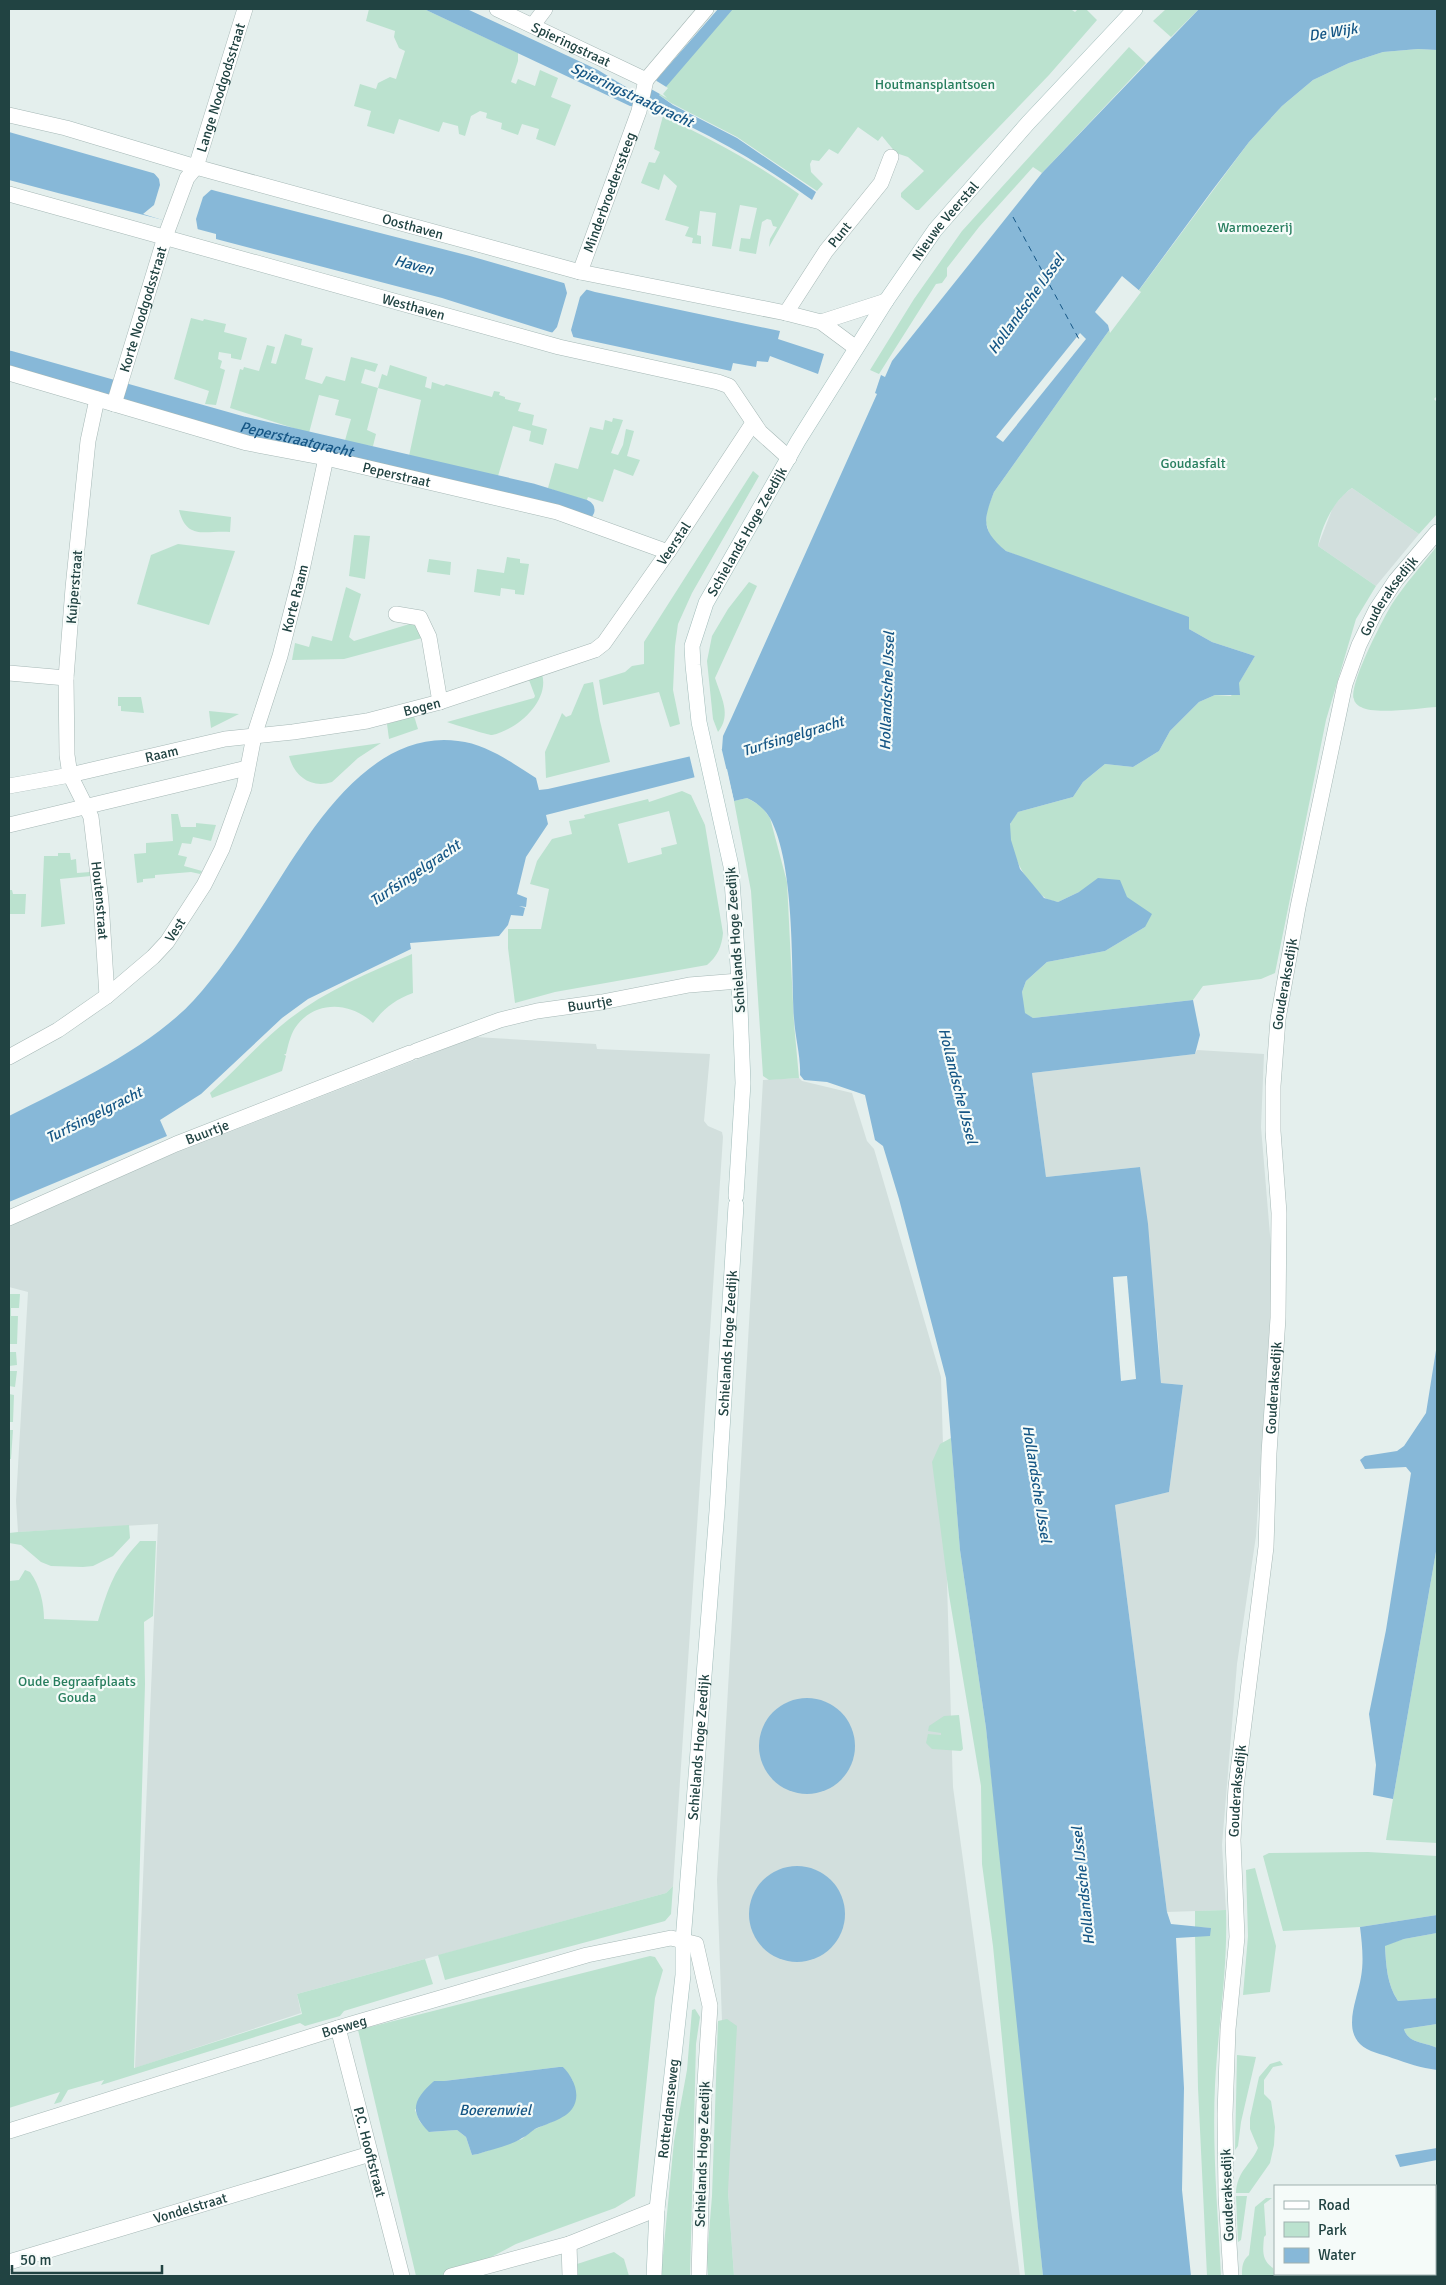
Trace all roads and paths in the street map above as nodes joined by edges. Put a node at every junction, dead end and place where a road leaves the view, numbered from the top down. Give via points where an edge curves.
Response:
1 (245, 9) edge
2 (497, 9) edge
3 (545, 9) edge
4 (706, 9) edge
5 (1135, 9) edge
6 (532, 25) junction
7 (645, 85) junction
8 (9, 115) edge
9 (891, 157) dead end
10 (192, 173) junction
11 (9, 194) edge
12 (168, 230) junction
13 (580, 272) junction
14 (886, 301) junction
15 (786, 313) junction
16 (821, 322) junction
17 (856, 348) junction
18 (9, 372) edge
19 (117, 395) junction
20 (97, 399) junction
21 (753, 423) junction
22 (326, 458) junction
23 (789, 458) junction
24 (1437, 532) edge
25 (668, 552) junction
26 (396, 614) dead end
27 (584, 654) joint
28 (9, 673) edge
29 (66, 678) junction
30 (440, 702) junction
31 (254, 736) junction
32 (247, 768) junction
33 (70, 775) junction
34 (9, 786) edge
35 (85, 807) junction
36 (9, 825) edge
37 (740, 981) junction
38 (107, 996) junction
39 (9, 1057) edge
40 (9, 1218) edge
41 (683, 1941) junction
42 (338, 2028) junction
43 (9, 2131) edge
44 (370, 2154) junction
45 (657, 2209) junction
46 (569, 2244) junction
47 (9, 2262) edge
48 (402, 2276) edge
49 (451, 2276) edge
50 (570, 2276) edge
51 (654, 2276) edge
52 (699, 2276) edge
53 (1231, 2276) edge

1 - 10 street, Lange Noodgodsstraat
2 - 6 street, Spieringstraat
3 - 6 street
4 - 7 street
5 - 14 street, Nieuwe Veerstal via 959,201
6 - 7 street, Spieringstraat
7 - 13 street, Minderbroederssteeg via 639,112
8 - 10 street, Oosthaven via 66,128
9 - 15 street, Punt via 881,183 826,251
10 - 12 street, Lange Noodgodsstraat
10 - 13 street, Oosthaven
11 - 12 street, Westhaven
12 - 19 street, Korte Noodgodsstraat
12 - 21 street, Westhaven via 559,347 718,382 729,386
13 - 15 street, Oosthaven
14 - 16 street
14 - 17 street, Nieuwe Veerstal
15 - 16 street, Oosthaven
16 - 17 street, Oosthaven
17 - 23 street, Nieuwe Veerstal
18 - 20 street, Peperstraat
19 - 20 street, Peperstraat
19 - 22 street, Peperstraat via 248,443
20 - 29 street, Kuiperstraat via 83,484
21 - 23 street, Westhaven
21 - 25 street, Veerstal
22 - 25 street, Peperstraat via 557,512
22 - 31 street, Korte Raam via 280,656
23 - 37 street, Schielands Hoge Zeedijk via 706,603 692,646 699,722 731,866
24 - 53 street, Gouderaksedijk via 1396,580 1376,610 1345,684 1278,1019 1273,1086 1279,1213 1278,1318 1266,1546 1236,1786 1233,1840 1237,1937 1225,2106
25 - 27 street, Veerstal via 604,643
26 - 30 street via 420,618 429,637
27 - 30 street, Bogen
28 - 29 street
29 - 33 street, Kuiperstraat
30 - 31 street, Bogen via 366,721
31 - 32 street, Vest
31 - 33 street, Raam via 225,739
32 - 35 street
32 - 38 street, Vest via 244,788 222,849 194,904 168,942
33 - 34 street, Raam
33 - 35 street
35 - 36 street
35 - 38 street, Houtenstraat via 91,817 101,901
37 - 40 street, Buurtje via 688,985 500,1020 176,1144
37 - 41 street, Schielands Hoge Zeedijk via 743,1083 736,1201 717,1511
38 - 39 street, Vest via 58,1030
41 - 42 street, Bosweg via 671,1938 587,1955
41 - 45 street, Rotterdamseweg via 683,1975
41 - 52 street, Schielands Hoge Zeedijk via 696,1944 710,2006
42 - 43 street, Bosweg
42 - 44 street, P.C. Hooftstraat
44 - 47 street, Vondelstraat
44 - 48 street, P.C. Hooftstraat
45 - 46 street
45 - 51 street, Rotterdamseweg
46 - 49 street
46 - 50 street

